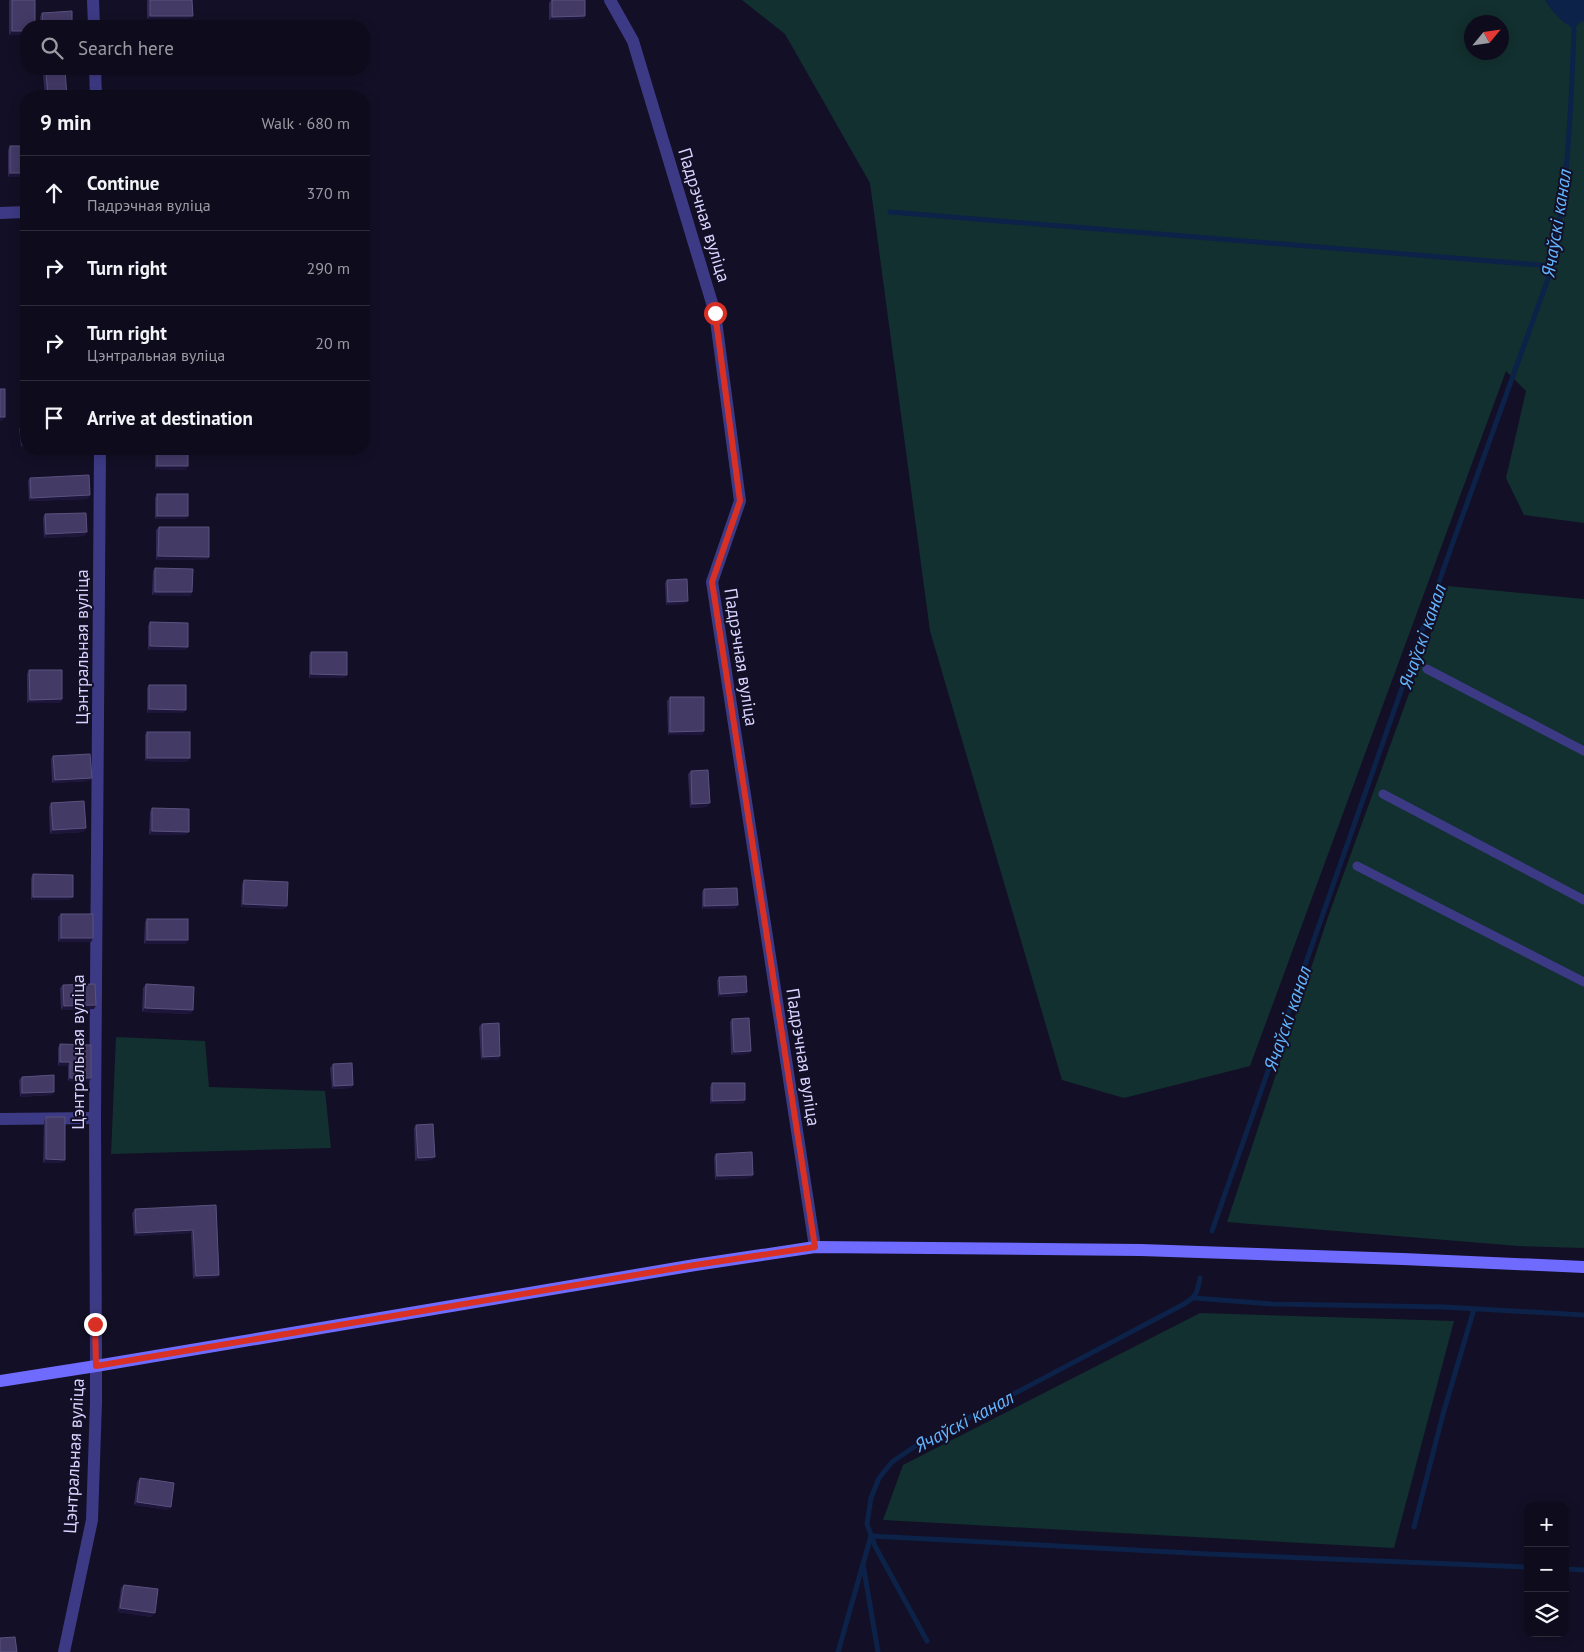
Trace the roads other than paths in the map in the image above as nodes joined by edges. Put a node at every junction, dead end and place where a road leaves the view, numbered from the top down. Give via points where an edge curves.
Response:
1 (93, 0) edge
2 (610, 0) edge
3 (94, 20) edge
4 (95, 75) edge
5 (96, 90) edge
6 (0, 212) edge
7 (20, 212) edge
8 (100, 455) edge
9 (1426, 669) dead end
10 (1584, 751) edge
11 (1383, 794) dead end
12 (1358, 866) dead end
13 (1584, 900) edge
14 (1584, 982) edge
15 (95, 1118) junction
16 (0, 1119) edge
17 (815, 1247) junction
18 (1584, 1268) edge
19 (96, 1366) junction
20 (0, 1380) edge
21 (64, 1652) edge

1 - 3 street
2 - 17 street, Падрэчная вуліца via 633,41 715,313 740,501 712,582
4 - 5 street
6 - 7 street
8 - 15 street, Цэнтральная вуліца
9 - 10 lane
11 - 13 lane
12 - 14 lane
15 - 16 street
15 - 19 street, Цэнтральная вуліца
17 - 18 main road via 1141,1250
17 - 19 main road
19 - 20 main road
19 - 21 street, Цэнтральная вуліца via 92,1520

